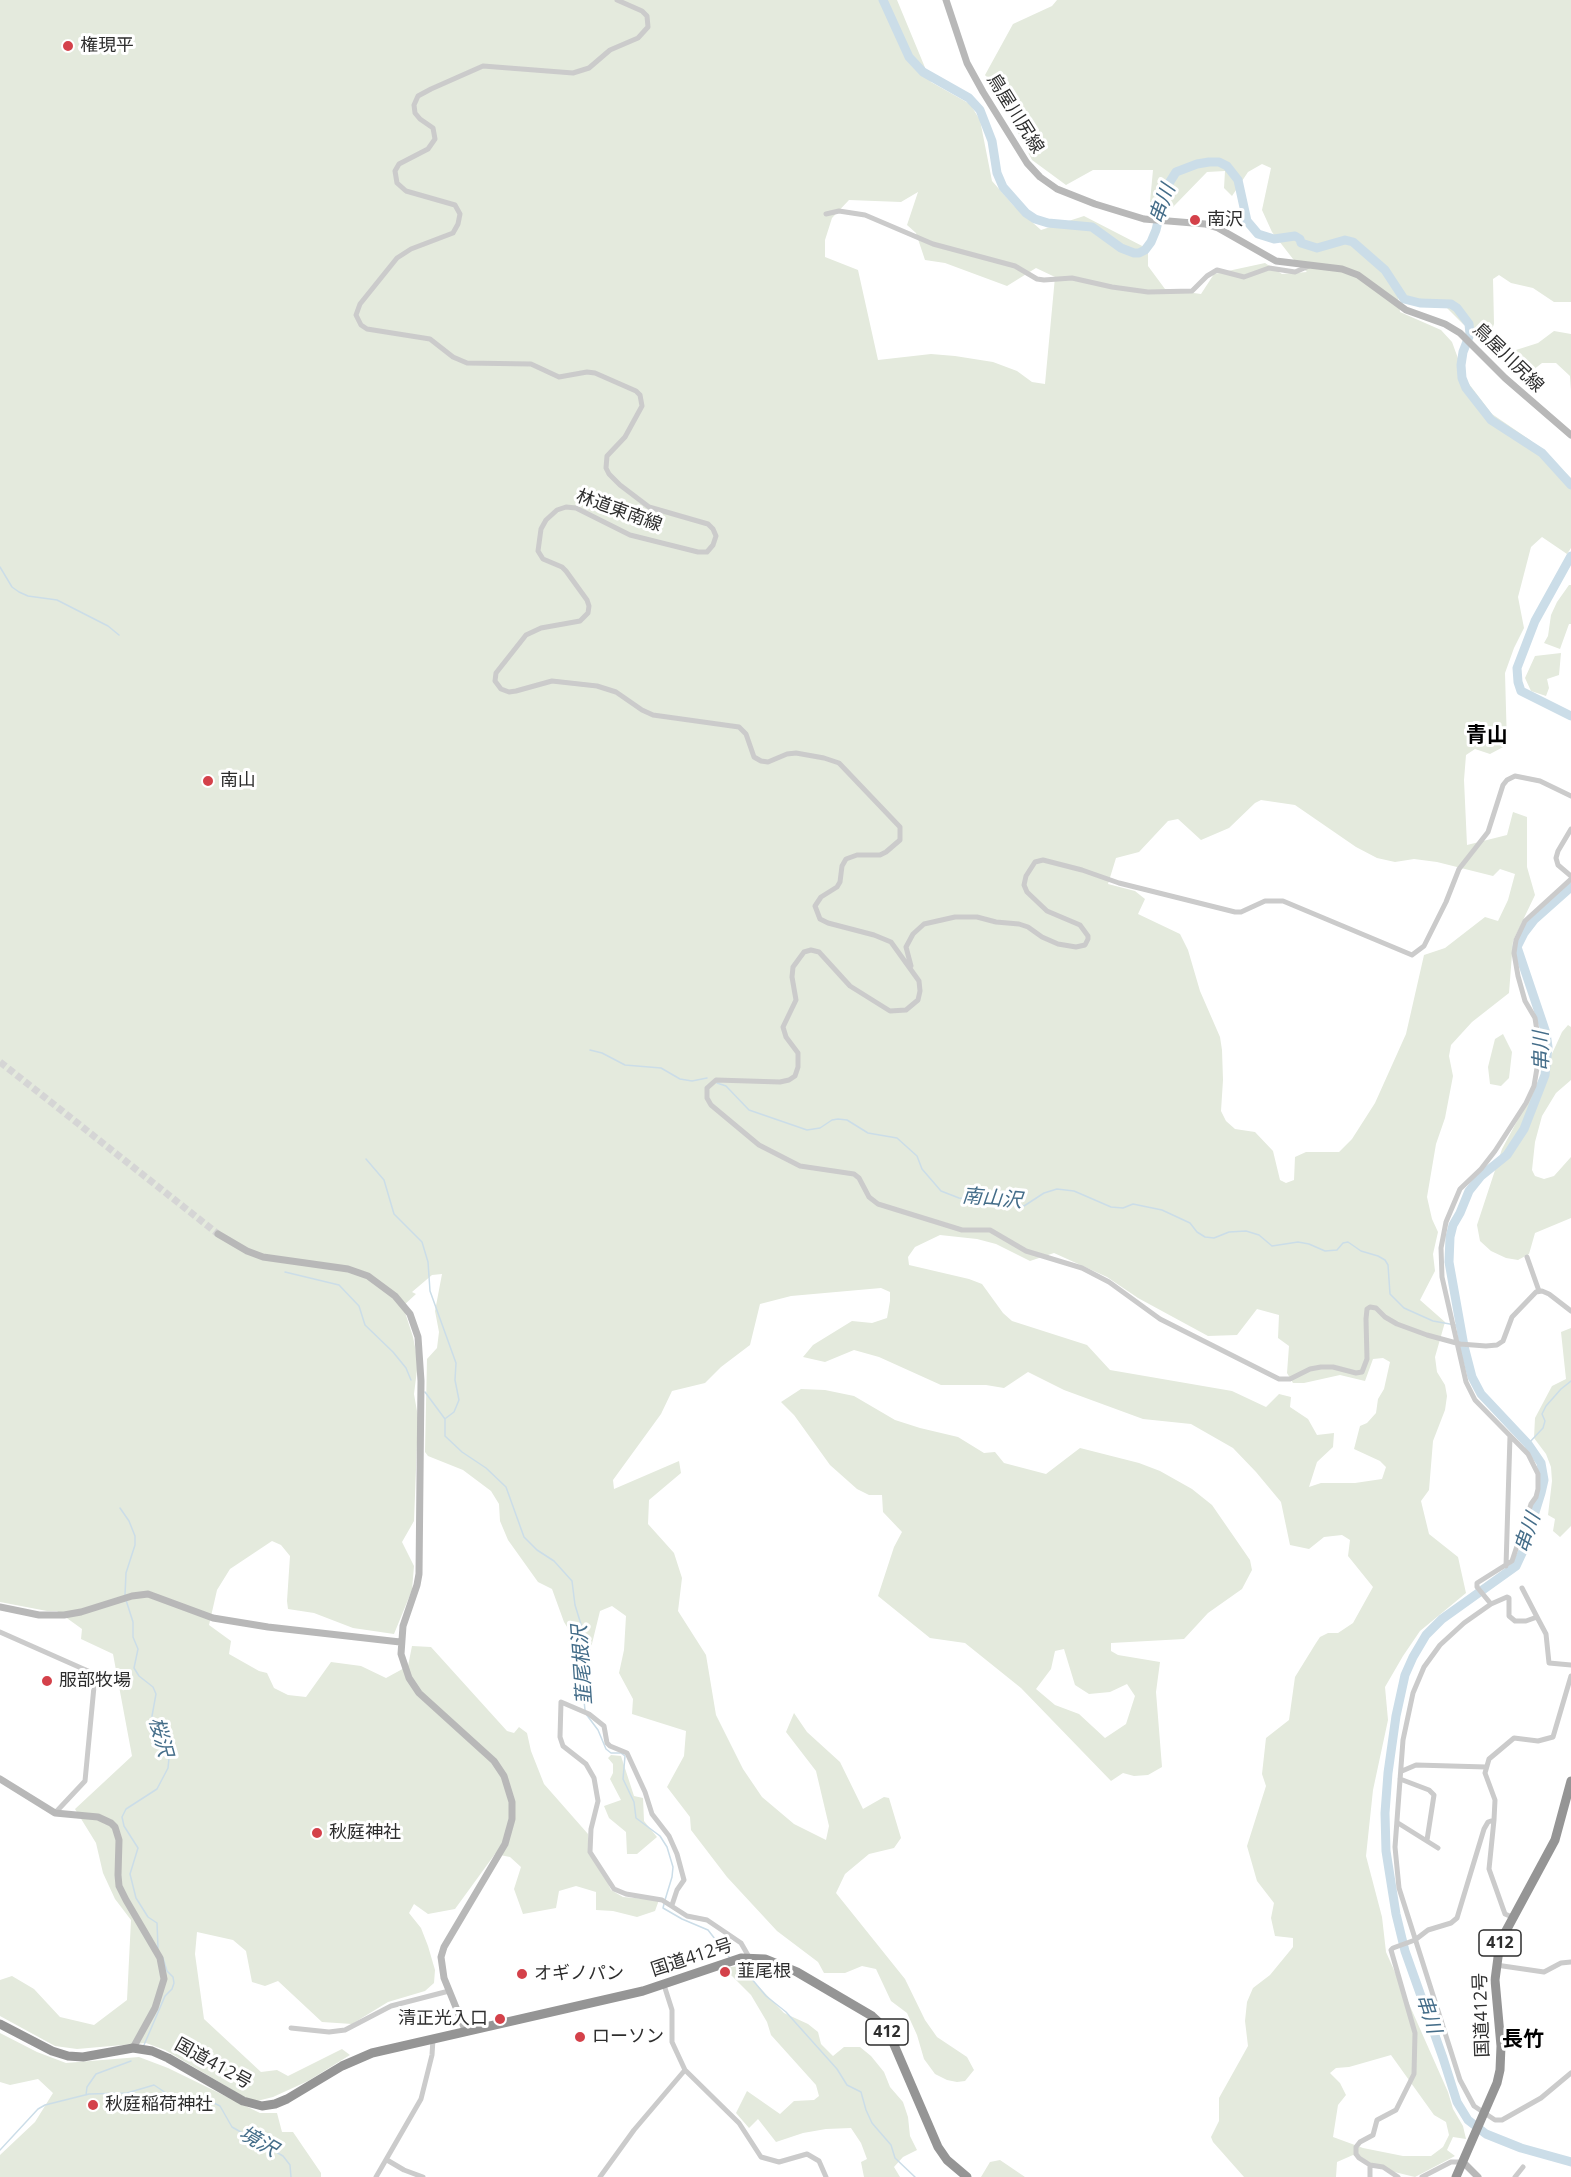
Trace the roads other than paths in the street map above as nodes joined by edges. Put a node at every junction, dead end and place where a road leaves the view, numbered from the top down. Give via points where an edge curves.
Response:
1 (617, 0) edge
2 (946, 0) edge
3 (826, 214) dead end
4 (1309, 266) junction
5 (1571, 435) edge
6 (1571, 796) edge
7 (1571, 829) edge
8 (1571, 878) edge
9 (913, 970) junction
10 (218, 1234) tunnel mouth
11 (1527, 1257) dead end
12 (1539, 1290) junction
13 (1571, 1311) edge
14 (1458, 1343) junction
15 (1510, 1436) junction
16 (1506, 1566) junction
17 (1521, 1587) dead end
18 (1491, 1603) junction
19 (0, 1607) edge
20 (1537, 1617) junction
21 (0, 1632) edge
22 (400, 1642) junction
23 (1571, 1665) edge
24 (1571, 1676) edge
25 (1486, 1767) junction
26 (1401, 1771) junction
27 (0, 1779) edge
28 (1400, 1779) junction
29 (1568, 1781) edge
30 (55, 1813) junction
31 (1494, 1820) junction
32 (1398, 1823) junction
33 (1427, 1840) junction
34 (1438, 1848) dead end
35 (672, 1905) junction
36 (1512, 1917) junction
37 (1414, 1941) junction
38 (745, 1958) junction
39 (1571, 1962) edge
40 (1496, 1965) junction
41 (664, 1985) junction
42 (449, 1991) junction
43 (0, 2025) edge
44 (291, 2028) dead end
45 (466, 2032) junction
46 (433, 2039) junction
47 (133, 2048) junction
48 (685, 2070) junction
49 (1571, 2073) edge
50 (1483, 2115) junction
51 (387, 2160) junction
52 (1463, 2162) junction
53 (1370, 2165) junction
54 (1522, 2167) dead end
55 (376, 2177) edge
56 (423, 2177) edge
57 (600, 2177) edge
58 (826, 2177) edge
59 (967, 2177) edge
60 (1370, 2177) edge
61 (1398, 2177) edge
62 (1422, 2177) edge
63 (1456, 2177) edge
64 (1478, 2177) edge
65 (1515, 2177) edge

1 - 9 street, 林道東南線 via 642,11 648,27 638,38 610,50 589,68 573,73 483,66 418,96 416,113 433,128 435,139 428,149 399,164 396,180 406,191 455,206 460,214 458,224 453,233 397,258 360,304 357,320 367,329 430,339 467,363 531,364 559,376 595,373 640,395 642,406 626,437 606,456 606,468 620,485 649,507 711,526 716,536 713,545 707,552 698,552 630,535 576,508 557,510 541,529 538,551 546,561 566,571 587,600 588,614 580,621 541,628 526,635 497,670 497,684 509,692 552,681 604,687 653,715 739,727 746,734 754,757 761,761 796,753 839,763 897,824 901,837 883,854 857,855 846,860 840,882 818,899 816,911 828,923 888,940
2 - 4 street, 鳥屋川尻線 via 967,63 1016,146 1040,177 1075,198 1153,220 1205,224 1276,261
3 - 4 street via 865,215 933,244 1015,266 1037,279 1072,278 1148,292 1192,291 1217,270 1244,277 1269,268 1295,272
4 - 5 street, 鳥屋川尻線 via 1342,269 1358,275 1406,310 1460,333
6 - 9 street via 1540,781 1515,776 1507,780 1488,832 1459,869 1424,946 1412,955 1283,901 1265,901 1234,912 1043,860 1035,862 1026,876 1027,892 1050,913 1080,925 1088,936 1084,945 1069,946 1049,940 1024,925 955,917 924,924 909,938 906,947
7 - 8 street via 1556,858
8 - 14 street via 1525,921 1516,940 1518,976 1535,1018 1540,1050 1534,1086 1495,1151 1461,1189 1446,1222 1441,1248 1442,1276
9 - 14 street, 林道東南線 via 920,981 918,1000 909,1009 890,1011 843,980 819,952 804,952 793,968 796,1000 783,1028 798,1053 795,1076 780,1082 716,1080 706,1094 711,1105 759,1145 806,1168 854,1174 874,1201 962,1230 990,1230 1033,1254 1082,1268 1161,1319 1279,1379 1290,1379 1310,1368 1362,1371 1367,1359 1366,1319 1370,1306 1397,1324
10 - 22 street via 247,1251 278,1261 348,1269 368,1276 395,1296 410,1314 421,1365 419,1574
11 - 12 street
12 - 13 street
12 - 14 street via 1512,1317 1503,1341 1490,1346
14 - 15 street via 1464,1378 1471,1393
15 - 16 street
15 - 16 street via 1533,1463 1538,1485 1512,1561
16 - 18 street via 1478,1583 1477,1587
17 - 20 street
18 - 20 street via 1507,1597 1509,1617 1515,1621
18 - 26 street via 1464,1623 1424,1667 1408,1710
19 - 22 street via 39,1615 64,1615 144,1594 231,1622
20 - 23 street via 1546,1634 1550,1663
21 - 30 street via 95,1677 85,1781
22 - 42 street via 413,1686 494,1761 504,1776 512,1802 505,1844 444,1947 440,1964
24 - 25 street via 1553,1737 1538,1741 1514,1738 1489,1759
25 - 26 street via 1416,1765
25 - 31 street via 1495,1800
26 - 28 street
27 - 30 street
28 - 32 street
28 - 33 street via 1434,1795
29 - 36 highway, 国道412号 / 412 via 1554,1840
30 - 47 street via 98,1817 115,1827 119,1840 119,1886 160,1958 163,1988
31 - 36 street via 1489,1869 1505,1914
31 - 37 street via 1484,1829 1457,1918 1428,1930
32 - 33 street
32 - 37 street via 1395,1847 1399,1888
33 - 34 street
35 - 35 street via 684,1880 677,1854 669,1836 651,1814 627,1753 610,1746 604,1726 589,1714 561,1702 563,1746 586,1764 594,1778 597,1801 590,1852 614,1889
35 - 38 street via 687,1916 707,1920 741,1943
36 - 40 highway, 国道412号 / 412 via 1500,1942
37 - 50 street via 1462,2086
37 - 53 street via 1391,1950 1415,2033 1414,2074 1396,2110 1377,2120 1373,2135 1357,2144 1356,2154
38 - 41 highway, 国道412号 / 412
38 - 59 highway, 国道412号 / 412 via 765,1959 797,1972 884,2027 938,2147
39 - 40 street via 1544,1972
40 - 50 highway, 国道412号 / 412 via 1501,2061 1497,2083
41 - 45 highway, 国道412号 / 412
41 - 48 street via 672,2010 672,2042
42 - 44 street via 392,2006 345,2030
42 - 45 street
43 - 47 highway, 国道412号 / 412 via 68,2056
45 - 46 highway, 国道412号 / 412
46 - 47 highway, 国道412号 / 412 via 364,2055 286,2099 262,2106 243,2102 152,2051
46 - 51 street via 421,2099
48 - 57 street
48 - 58 street via 739,2123 761,2157 779,2162 807,2154 819,2161
49 - 50 street via 1541,2098 1502,2120
50 - 52 highway, 412
51 - 55 street
51 - 56 street
52 - 62 street via 1451,2162
52 - 63 highway, 412
52 - 64 street
53 - 60 street
53 - 61 street via 1383,2166
54 - 65 street

